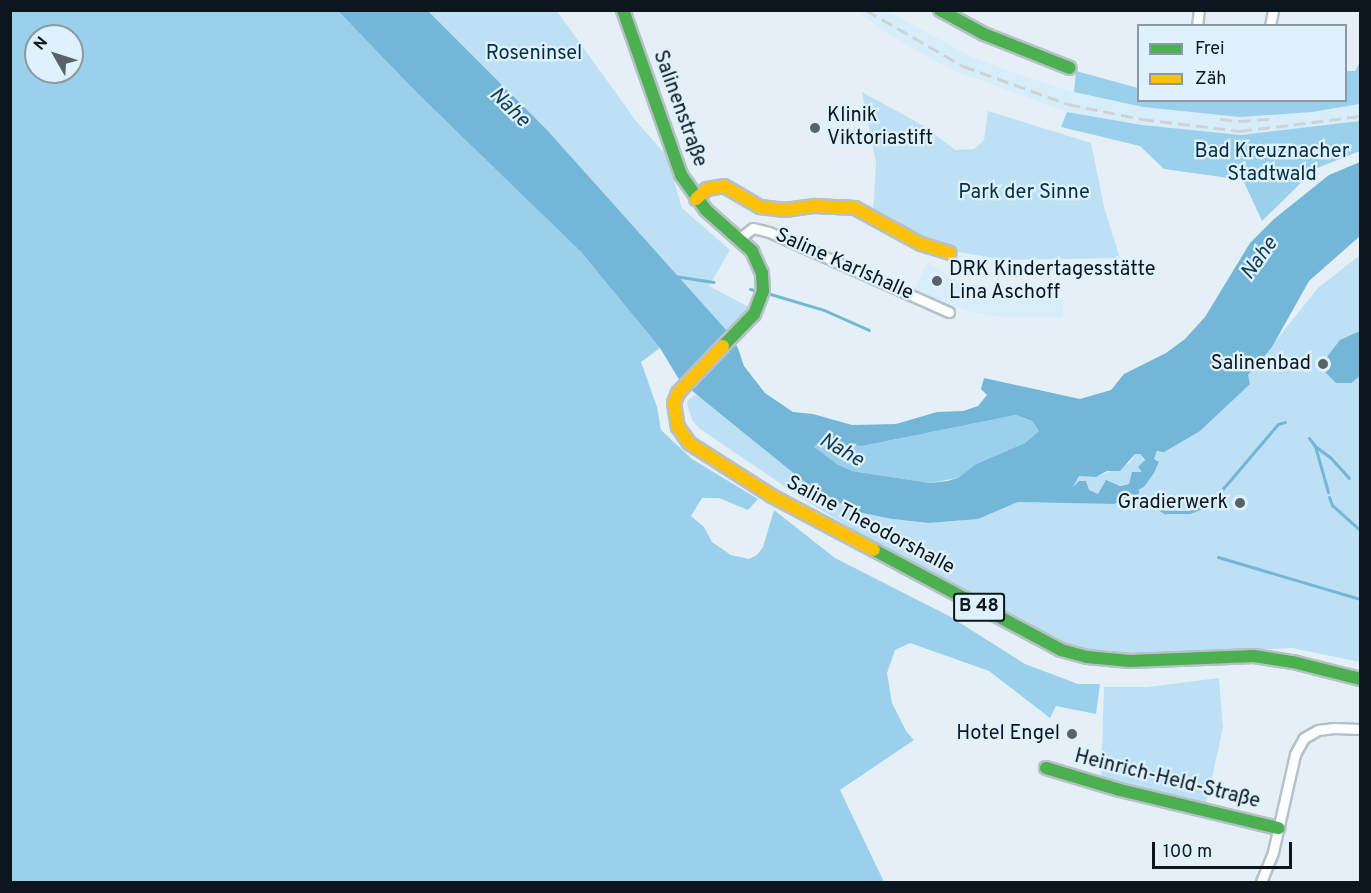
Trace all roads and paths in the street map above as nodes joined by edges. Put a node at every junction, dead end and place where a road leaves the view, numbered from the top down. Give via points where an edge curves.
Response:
1 (623, 10) edge
2 (940, 10) edge
3 (1070, 68) dead end
4 (696, 199) junction
5 (740, 238) junction
6 (950, 253) dead end
7 (949, 312) dead end
8 (1360, 678) edge
9 (1360, 729) edge
10 (1046, 768) dead end
11 (1278, 828) junction
12 (1261, 882) edge

1 - 4 main road, Salinenstraße via 677,167
2 - 3 main road via 984,34
4 - 5 main road, Salinenstraße / B 48
4 - 6 main road via 707,189 724,186 760,207 855,208 921,244
5 - 7 street, Saline Karlshalle via 753,228 769,232
5 - 8 main road, Saline Theodorshalle / B 48 via 752,250 762,273 763,291 754,314 676,398 676,421 689,442 772,496 1061,650 1130,661 1254,656
9 - 11 street via 1318,730 1304,738 1295,754
10 - 11 main road, Heinrich-Held-Straße
11 - 12 street via 1269,868

